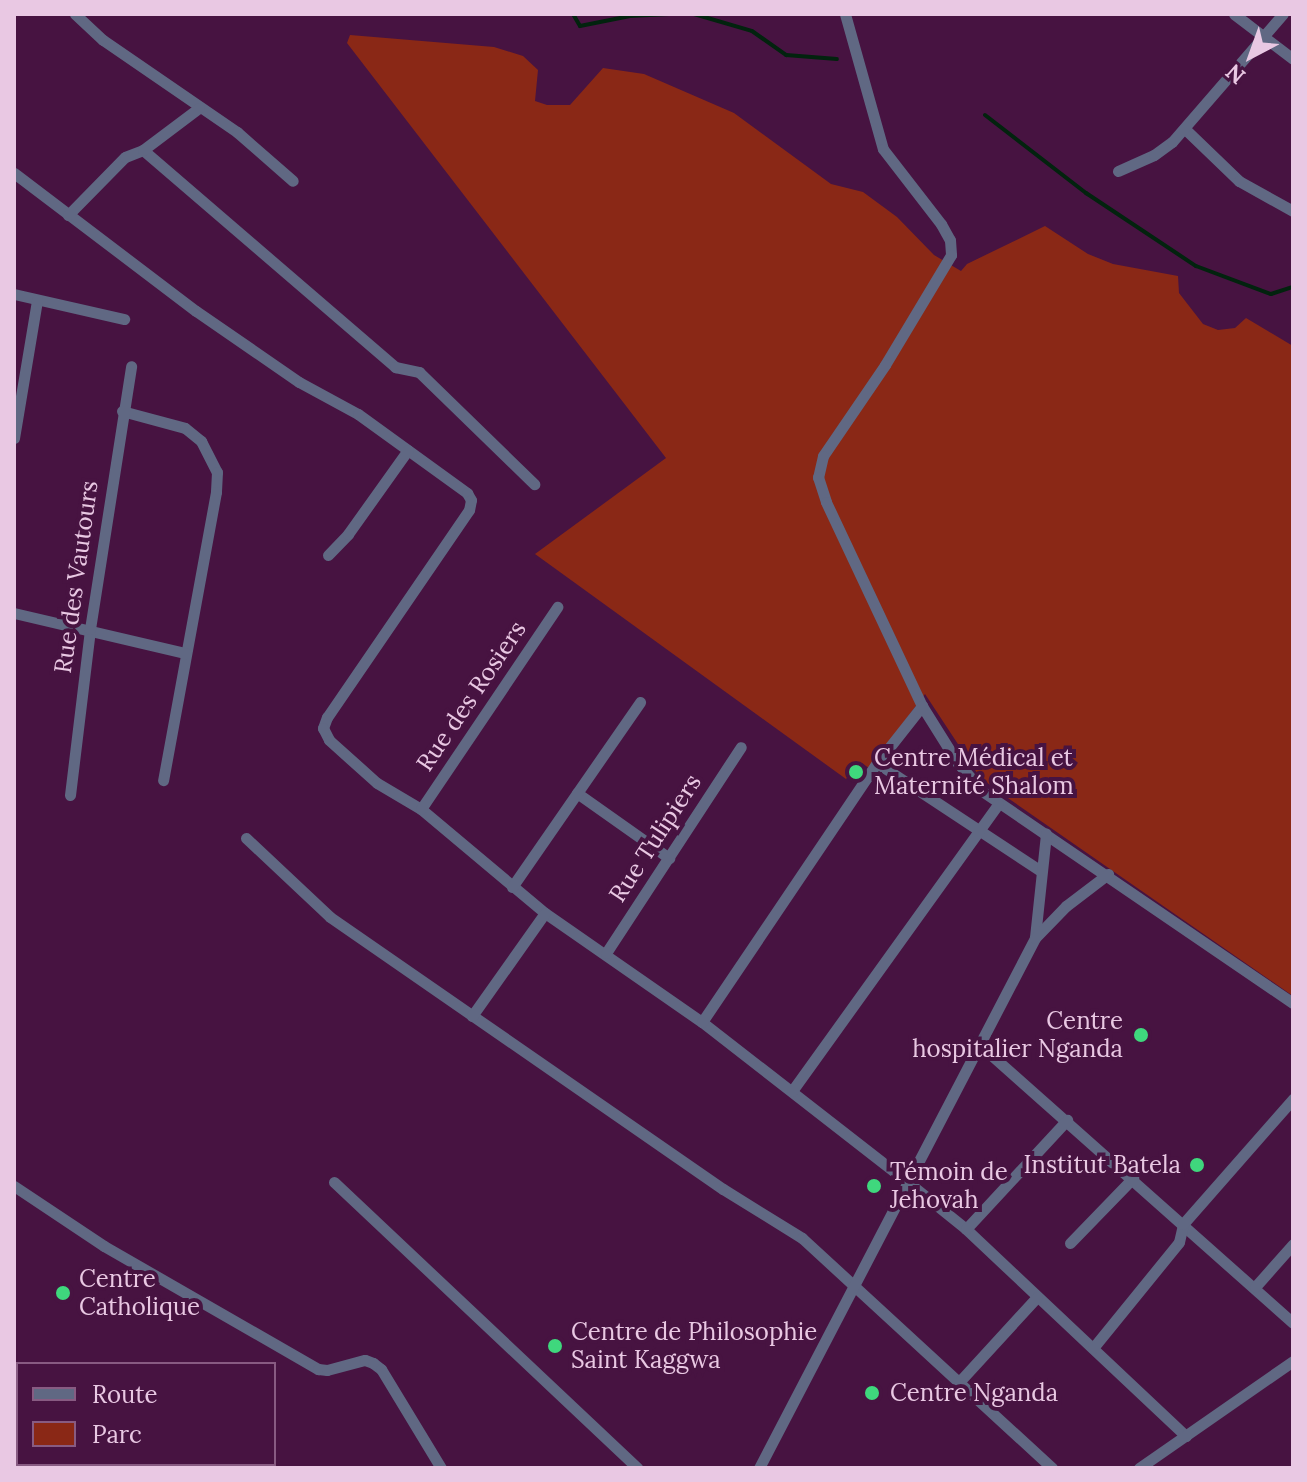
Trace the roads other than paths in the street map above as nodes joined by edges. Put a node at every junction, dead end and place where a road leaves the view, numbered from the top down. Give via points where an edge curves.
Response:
1 (75, 14) edge
2 (845, 14) edge
3 (1234, 14) edge
4 (1283, 14) edge
5 (1264, 35) junction
6 (1293, 59) edge
7 (199, 108) junction
8 (1185, 129) junction
9 (143, 150) junction
10 (1118, 171) dead end
11 (14, 173) edge
12 (293, 181) dead end
13 (1293, 211) edge
14 (68, 215) junction
15 (14, 294) edge
16 (37, 300) junction
17 (124, 319) dead end
18 (131, 366) dead end
19 (122, 411) junction
20 (14, 438) edge
21 (408, 450) junction
22 (534, 484) dead end
23 (328, 555) dead end
24 (557, 607) dead end
25 (14, 613) edge
26 (90, 629) junction
27 (185, 653) junction
28 (640, 702) dead end
29 (922, 706) junction
30 (741, 747) dead end
31 (877, 763) junction
32 (163, 780) dead end
33 (577, 793) junction
34 (70, 795) dead end
35 (998, 804) junction
36 (421, 809) junction
37 (980, 831) junction
38 (1046, 834) junction
39 (246, 838) dead end
40 (669, 858) junction
41 (1041, 871) junction
42 (1108, 874) junction
43 (512, 887) junction
44 (545, 913) junction
45 (1035, 938) junction
46 (606, 953) junction
47 (1293, 1003) edge
48 (472, 1016) junction
49 (702, 1022) junction
50 (981, 1046) junction
51 (792, 1091) junction
52 (1293, 1099) edge
53 (1067, 1120) junction
54 (1133, 1178) junction
55 (334, 1182) dead end
56 (909, 1183) junction
57 (14, 1186) edge
58 (1183, 1224) junction
59 (966, 1229) junction
60 (1070, 1243) dead end
61 (1293, 1244) edge
62 (857, 1286) junction
63 (1255, 1287) junction
64 (1037, 1297) junction
65 (1293, 1323) edge
66 (1093, 1348) junction
67 (1293, 1361) edge
68 (960, 1381) junction
69 (1186, 1436) junction
70 (441, 1468) edge
71 (638, 1468) edge
72 (759, 1468) edge
73 (1052, 1468) edge
74 (1139, 1468) edge

1 - 7 street
2 - 29 street via 883,149 947,232 951,255 823,456 818,477
3 - 5 street
4 - 5 street
5 - 6 street
5 - 8 street
7 - 9 street
7 - 12 street via 237,132
8 - 10 street via 1154,155
8 - 13 street via 1239,181
9 - 14 street via 125,157
9 - 22 street via 395,367 419,372
11 - 14 street
14 - 21 street via 266,359
15 - 16 street
16 - 17 street
16 - 20 street
18 - 19 street, Rue des Vautours
19 - 26 street, Rue des Vautours
19 - 27 street via 185,428 201,441 217,472
21 - 23 street
21 - 36 street via 467,493 471,505 323,728 329,740 377,783
24 - 36 street, Rue des Rosiers
25 - 26 street
26 - 27 street
26 - 34 street, Rue des Vautours
27 - 32 street
28 - 33 street
29 - 31 street
29 - 35 street via 957,762
30 - 40 street, Rue Tulipiers
31 - 37 street
31 - 49 street
33 - 40 street
33 - 43 street
35 - 37 street
35 - 38 street
36 - 43 street
37 - 41 street
37 - 51 street
38 - 41 street
38 - 42 street
39 - 48 street via 330,917
40 - 46 street, Rue Tulipiers
41 - 45 street
42 - 45 street
42 - 47 street
43 - 44 street
44 - 46 street
44 - 48 street
45 - 50 street
46 - 49 street
48 - 62 street via 794,1233
49 - 51 street
50 - 53 street
50 - 56 street
51 - 56 street
52 - 58 street
53 - 54 street
53 - 59 street
54 - 58 street
54 - 60 street
55 - 71 street
56 - 59 street
56 - 62 street
57 - 70 street via 104,1246 318,1369 373,1363
58 - 63 street
58 - 66 street via 1179,1242
59 - 64 street
61 - 63 street
62 - 68 street
62 - 72 street
63 - 65 street
64 - 66 street
64 - 68 street
66 - 69 street
67 - 69 street
68 - 73 street
69 - 74 street

